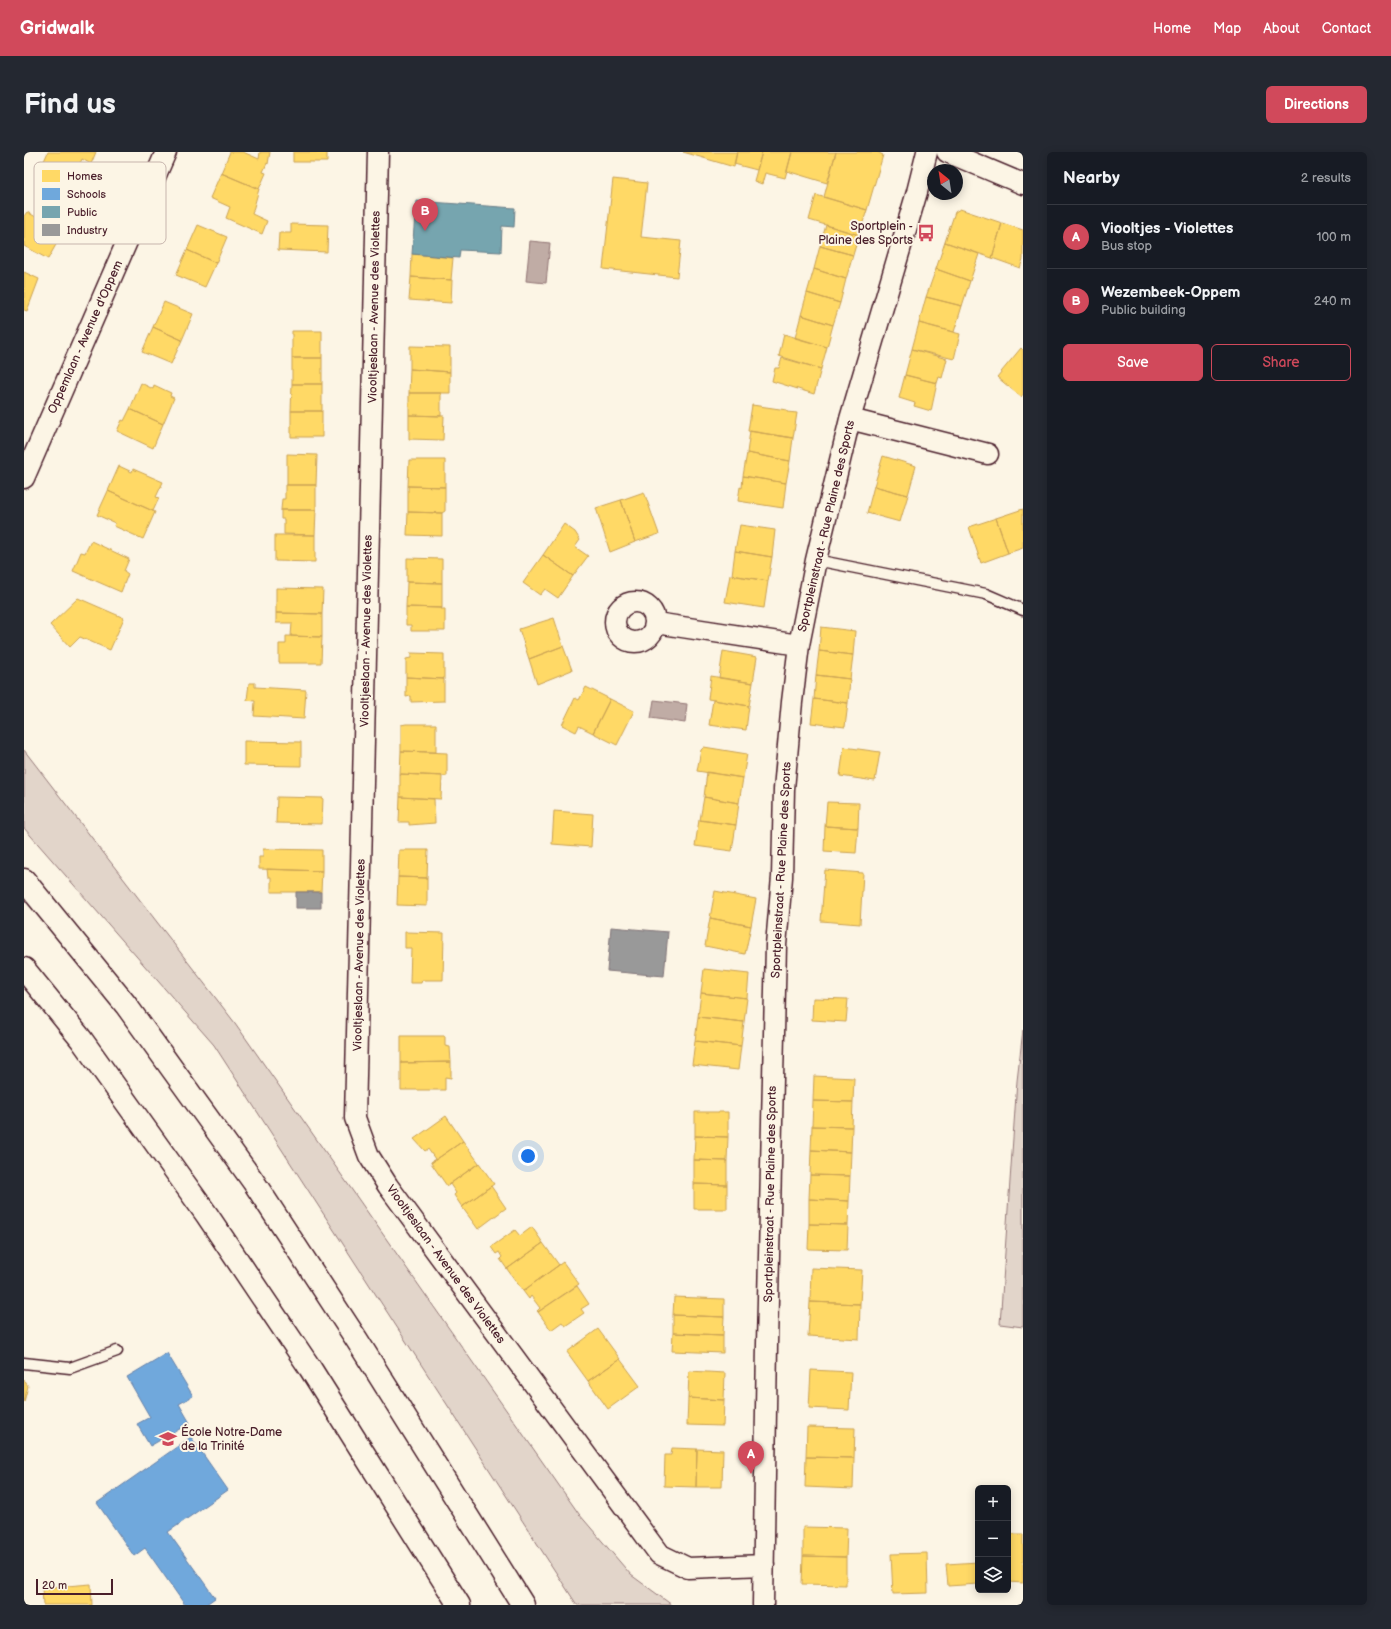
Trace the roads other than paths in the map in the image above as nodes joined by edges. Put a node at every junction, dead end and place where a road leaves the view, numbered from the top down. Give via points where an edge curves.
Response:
1 (166, 152) edge
2 (378, 152) edge
3 (927, 152) edge
4 (947, 152) edge
5 (162, 162) edge
6 (1023, 184) edge
7 (126, 244) edge
8 (850, 419) junction
9 (988, 454) dead end
10 (24, 478) edge
11 (816, 560) junction
12 (1023, 610) edge
13 (656, 623) dead end
14 (799, 644) junction
15 (24, 880) edge
16 (24, 969) edge
17 (117, 1351) dead end
18 (24, 1363) edge
19 (764, 1565) junction
20 (459, 1605) edge
21 (523, 1605) edge
22 (763, 1605) edge

1 - 5 street, Oppemlaan - Avenue d'Oppem
2 - 19 street, Viooltjeslaan - Avenue des Violettes via 355,1118 369,1156 388,1186 659,1554 688,1568
3 - 8 street, Sportpleinstraat - Rue Plaine des Sports
4 - 6 street
7 - 10 street, Oppemlaan - Avenue d'Oppem
8 - 9 street
8 - 11 street, Sportpleinstraat - Rue Plaine des Sports
11 - 12 lane via 986,594
11 - 14 street, Sportpleinstraat - Rue Plaine des Sports
13 - 14 street
14 - 19 street, Sportpleinstraat - Rue Plaine des Sports via 786,765 782,877 776,946
15 - 21 highway via 126,1005 253,1181 357,1340
16 - 20 highway via 81,1039 208,1215 310,1368
17 - 18 lane via 70,1368
19 - 22 street, Sportpleinstraat - Rue Plaine des Sports

